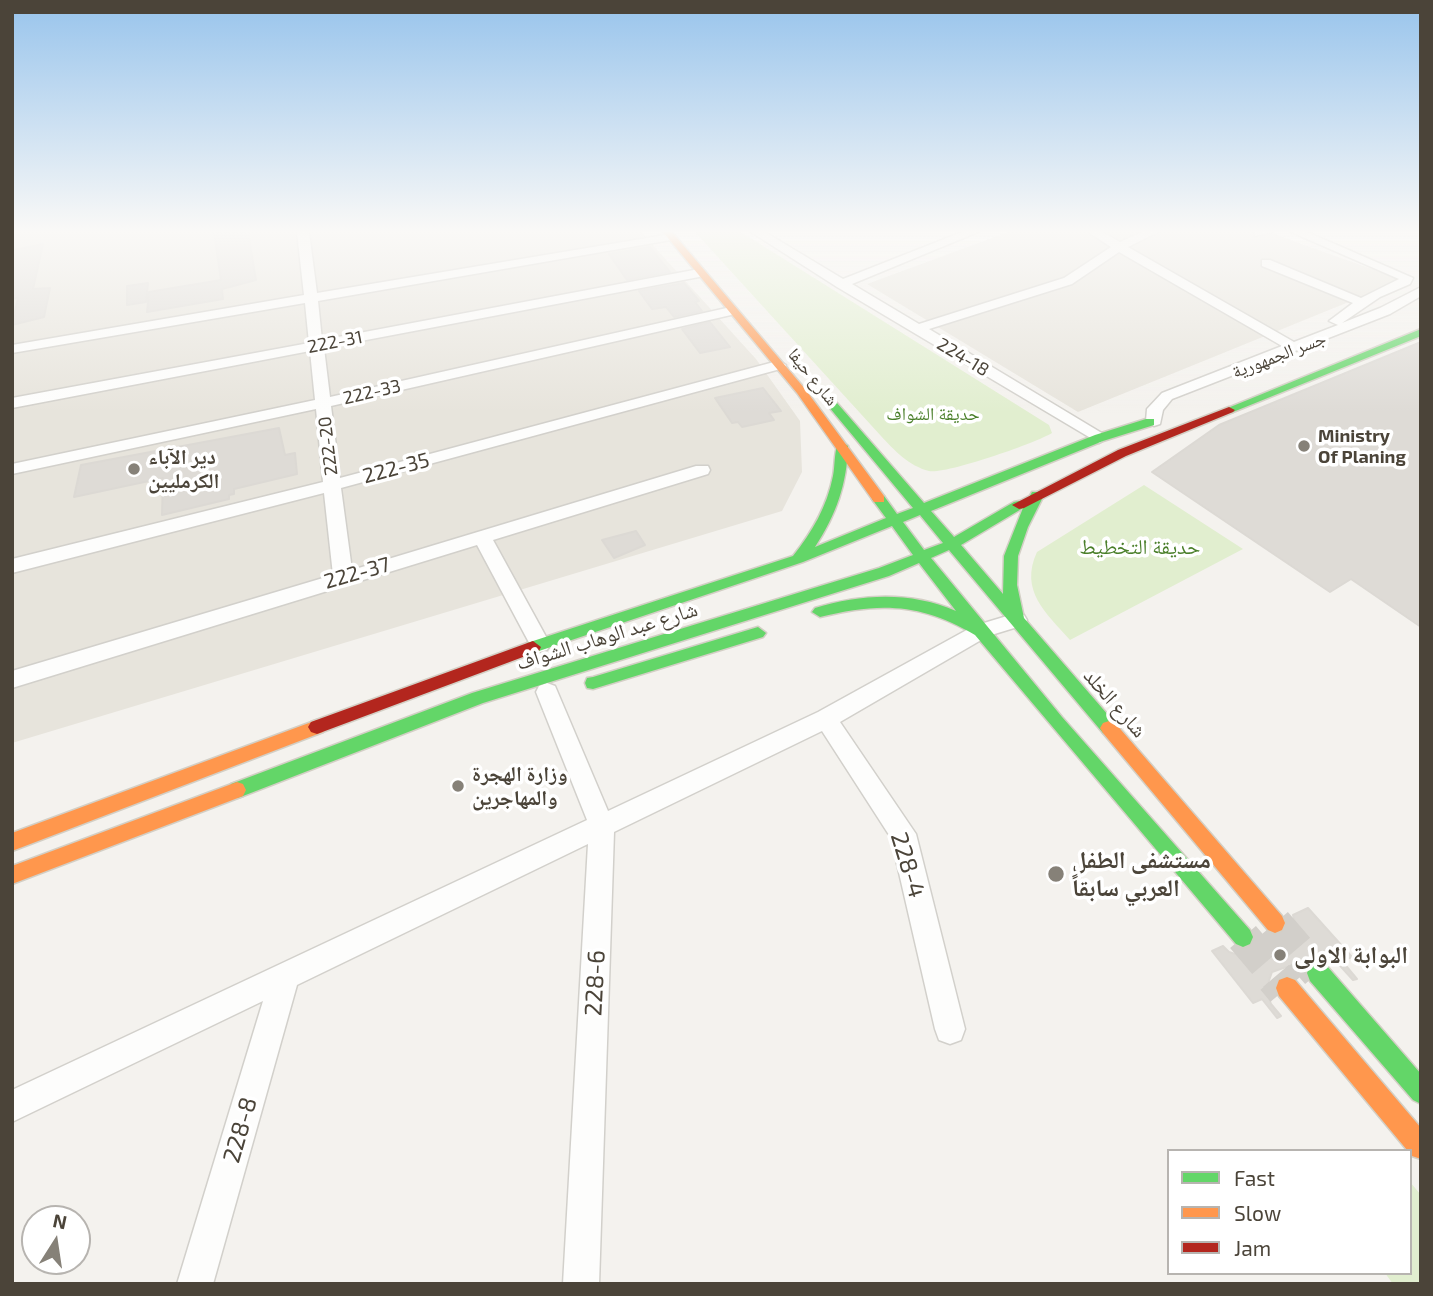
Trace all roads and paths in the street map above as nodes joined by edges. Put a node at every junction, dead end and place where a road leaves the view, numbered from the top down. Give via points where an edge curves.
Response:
1 (309, 292) edge
2 (341, 292) edge
3 (597, 292) edge
4 (715, 292) edge
5 (728, 292) edge
6 (855, 292) edge
7 (1032, 292) edge
8 (1197, 292) edge
9 (1337, 292) edge
10 (1379, 292) edge
11 (1418, 292) edge
12 (310, 298) junction
13 (1363, 303) junction
14 (731, 311) junction
15 (1421, 320) edge
16 (916, 329) junction
17 (1421, 332) edge
18 (1288, 345) junction
19 (316, 346) junction
20 (12, 349) edge
21 (779, 365) junction
22 (12, 403) edge
23 (323, 403) junction
24 (1197, 414) junction
25 (1154, 421) junction
26 (1099, 438) junction
27 (842, 446) junction
28 (12, 469) edge
29 (702, 470) dead end
30 (332, 485) junction
31 (1037, 495) junction
32 (922, 509) junction
33 (896, 520) junction
34 (482, 537) junction
35 (951, 544) junction
36 (922, 556) junction
37 (798, 559) junction
38 (12, 566) edge
39 (343, 577) junction
40 (805, 617) dead end
41 (1017, 620) junction
42 (768, 630) dead end
43 (981, 631) junction
44 (540, 644) junction
45 (12, 680) edge
46 (564, 689) junction
47 (478, 698) junction
48 (826, 719) junction
49 (602, 826) junction
50 (12, 842) edge
51 (12, 875) edge
52 (1275, 923) tunnel mouth
53 (1243, 937) tunnel mouth
54 (1318, 973) tunnel mouth
55 (285, 976) junction
56 (1287, 988) tunnel mouth
57 (950, 1029) dead end
58 (1421, 1092) edge
59 (12, 1106) edge
60 (1421, 1147) edge
61 (195, 1284) edge
62 (581, 1284) edge

1 - 12 street, 222-20
2 - 12 street
3 - 19 street, 222-31
4 - 14 main road, شارع حيفا
5 - 32 main road, شارع حيفا
6 - 16 street, 224-18
7 - 16 street
8 - 18 street
9 - 13 street
10 - 13 street
11 - 18 street via 1385,311
12 - 19 street, 222-20
12 - 20 street
13 - 18 street
14 - 21 main road, شارع حيفا
14 - 23 street, 222-33
15 - 24 main road, جسر الجمهورية
16 - 26 street, 224-18
17 - 24 main road, جسر الجمهورية
18 - 25 street via 1167,396 1155,409
19 - 22 street, 222-31
19 - 23 street, 222-20
21 - 27 main road, شارع حيفا
21 - 30 street, 222-35
23 - 28 street, 222-33
23 - 30 street, 222-20
24 - 25 main road, شارع عبد الوهاب الشواف
24 - 31 main road, شارع عبد الوهاب الشواف
25 - 26 main road, شارع عبد الوهاب الشواف
26 - 32 main road, شارع عبد الوهاب الشواف
27 - 33 main road, شارع حيفا
27 - 37 main road via 836,498
29 - 34 street, 222-37
30 - 38 street, 222-35
30 - 39 street, 222-20
31 - 35 main road, شارع عبد الوهاب الشواف
31 - 41 main road via 1011,564 1009,588
32 - 33 main road, شارع عبد الوهاب الشواف
32 - 35 main road, شارع الخلد
33 - 36 main road
33 - 37 main road, شارع عبد الوهاب الشواف
34 - 39 street, 222-37
34 - 44 street
35 - 36 main road, شارع عبد الوهاب الشواف
35 - 41 main road, شارع الخلد
36 - 43 main road
36 - 47 main road, شارع عبد الوهاب الشواف via 871,576
37 - 44 main road, شارع عبد الوهاب الشواف
39 - 45 street, 222-37
40 - 43 main road via 830,608 892,600 955,614
41 - 43 street
41 - 52 main road, شارع الخلد
42 - 46 main road via 658,666
43 - 48 street
43 - 53 main road
44 - 50 main road, شارع عبد الوهاب الشواف
46 - 47 main road
46 - 49 street, 228-6
47 - 51 main road, شارع عبد الوهاب الشواف
48 - 49 street
48 - 57 street, 228-4 via 903,834
49 - 55 street
49 - 62 street, 228-6
54 - 58 main road
55 - 59 street
55 - 61 street, 228-8
56 - 60 main road

